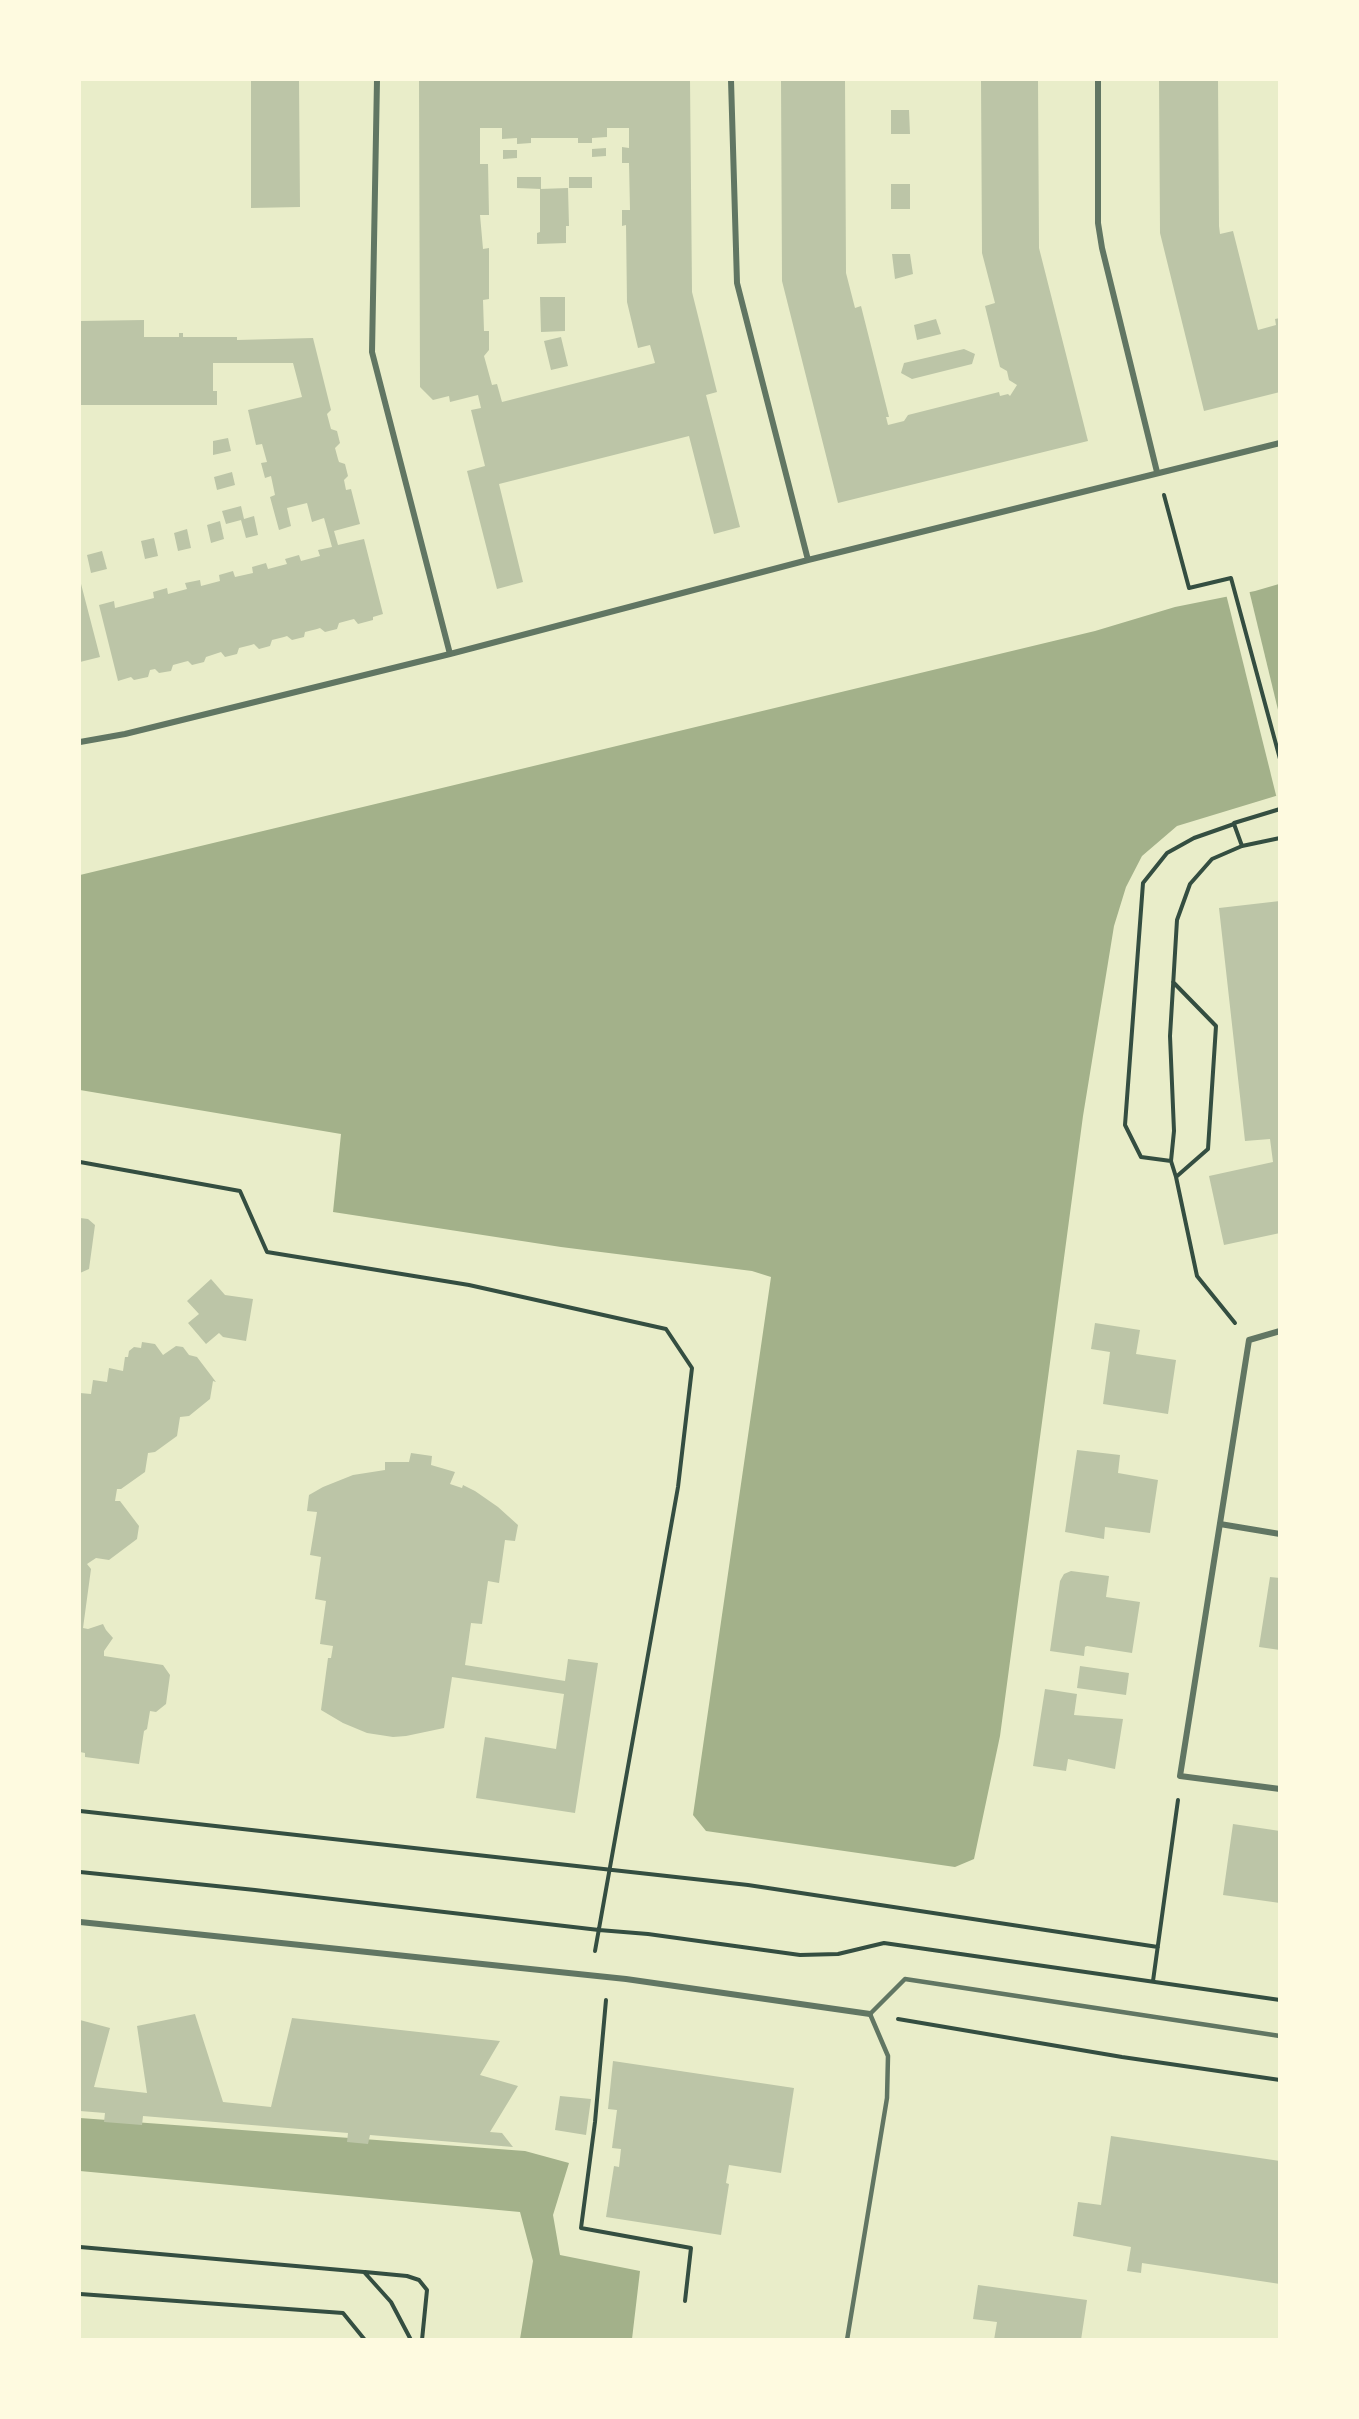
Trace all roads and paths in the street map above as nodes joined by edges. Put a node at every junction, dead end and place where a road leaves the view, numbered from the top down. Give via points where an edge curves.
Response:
1 (377, 80) edge
2 (731, 80) edge
3 (1098, 80) edge
4 (1280, 443) edge
5 (1157, 472) junction
6 (808, 560) junction
7 (450, 654) junction
8 (80, 742) edge
9 (1280, 759) edge
10 (1280, 809) edge
11 (1234, 824) junction
12 (1280, 838) edge
13 (1242, 846) junction
14 (1173, 982) junction
15 (1171, 1161) junction
16 (80, 1162) edge
17 (1176, 1177) junction
18 (1280, 1331) edge
19 (1249, 1340) junction
20 (1220, 1524) junction
21 (1280, 1534) edge
22 (1180, 1776) junction
23 (1280, 1789) edge
24 (80, 1811) edge
25 (610, 1869) junction
26 (80, 1872) edge
27 (80, 1922) edge
28 (599, 1930) junction
29 (1158, 1947) junction
30 (608, 1977) junction
31 (1153, 1981) junction
32 (1280, 2000) edge
33 (870, 2014) junction
34 (1280, 2036) edge
35 (1280, 2080) edge
36 (80, 2247) edge
37 (364, 2272) junction
38 (80, 2294) edge
39 (686, 2301) dead end
40 (365, 2340) edge
41 (411, 2340) edge
42 (422, 2340) edge
43 (847, 2340) edge

1 - 7 street via 372,352
2 - 6 street via 737,283
3 - 5 street via 1098,222
4 - 5 street
5 - 6 street
5 - 9 path via 1190,588 1231,578
6 - 7 street
7 - 8 street
10 - 11 path
11 - 13 path
11 - 15 path via 1194,838 1167,853 1143,883 1125,1125 1141,1157
12 - 13 path
13 - 14 path via 1212,859 1190,884 1177,920
14 - 15 path
14 - 17 path via 1216,1026 1208,1149
15 - 17 path
16 - 25 path via 240,1191 267,1252 468,1285 666,1329 692,1368 678,1487
17 - 19 path via 1197,1276
18 - 19 street
19 - 20 street
20 - 21 street
20 - 22 street
22 - 23 street
22 - 29 path
24 - 25 path
25 - 28 path
25 - 29 path via 759,1887
26 - 28 path
27 - 30 street
28 - 31 path via 800,1955 838,1954 884,1943
29 - 31 path
30 - 33 street
30 - 39 path via 581,2228 691,2248
31 - 32 path
33 - 34 lane via 905,1979
33 - 35 path
33 - 43 lane via 888,2056 886,2098
36 - 37 path
37 - 41 path via 391,2302
37 - 42 path via 407,2276 419,2280 428,2290
38 - 40 path via 343,2313

